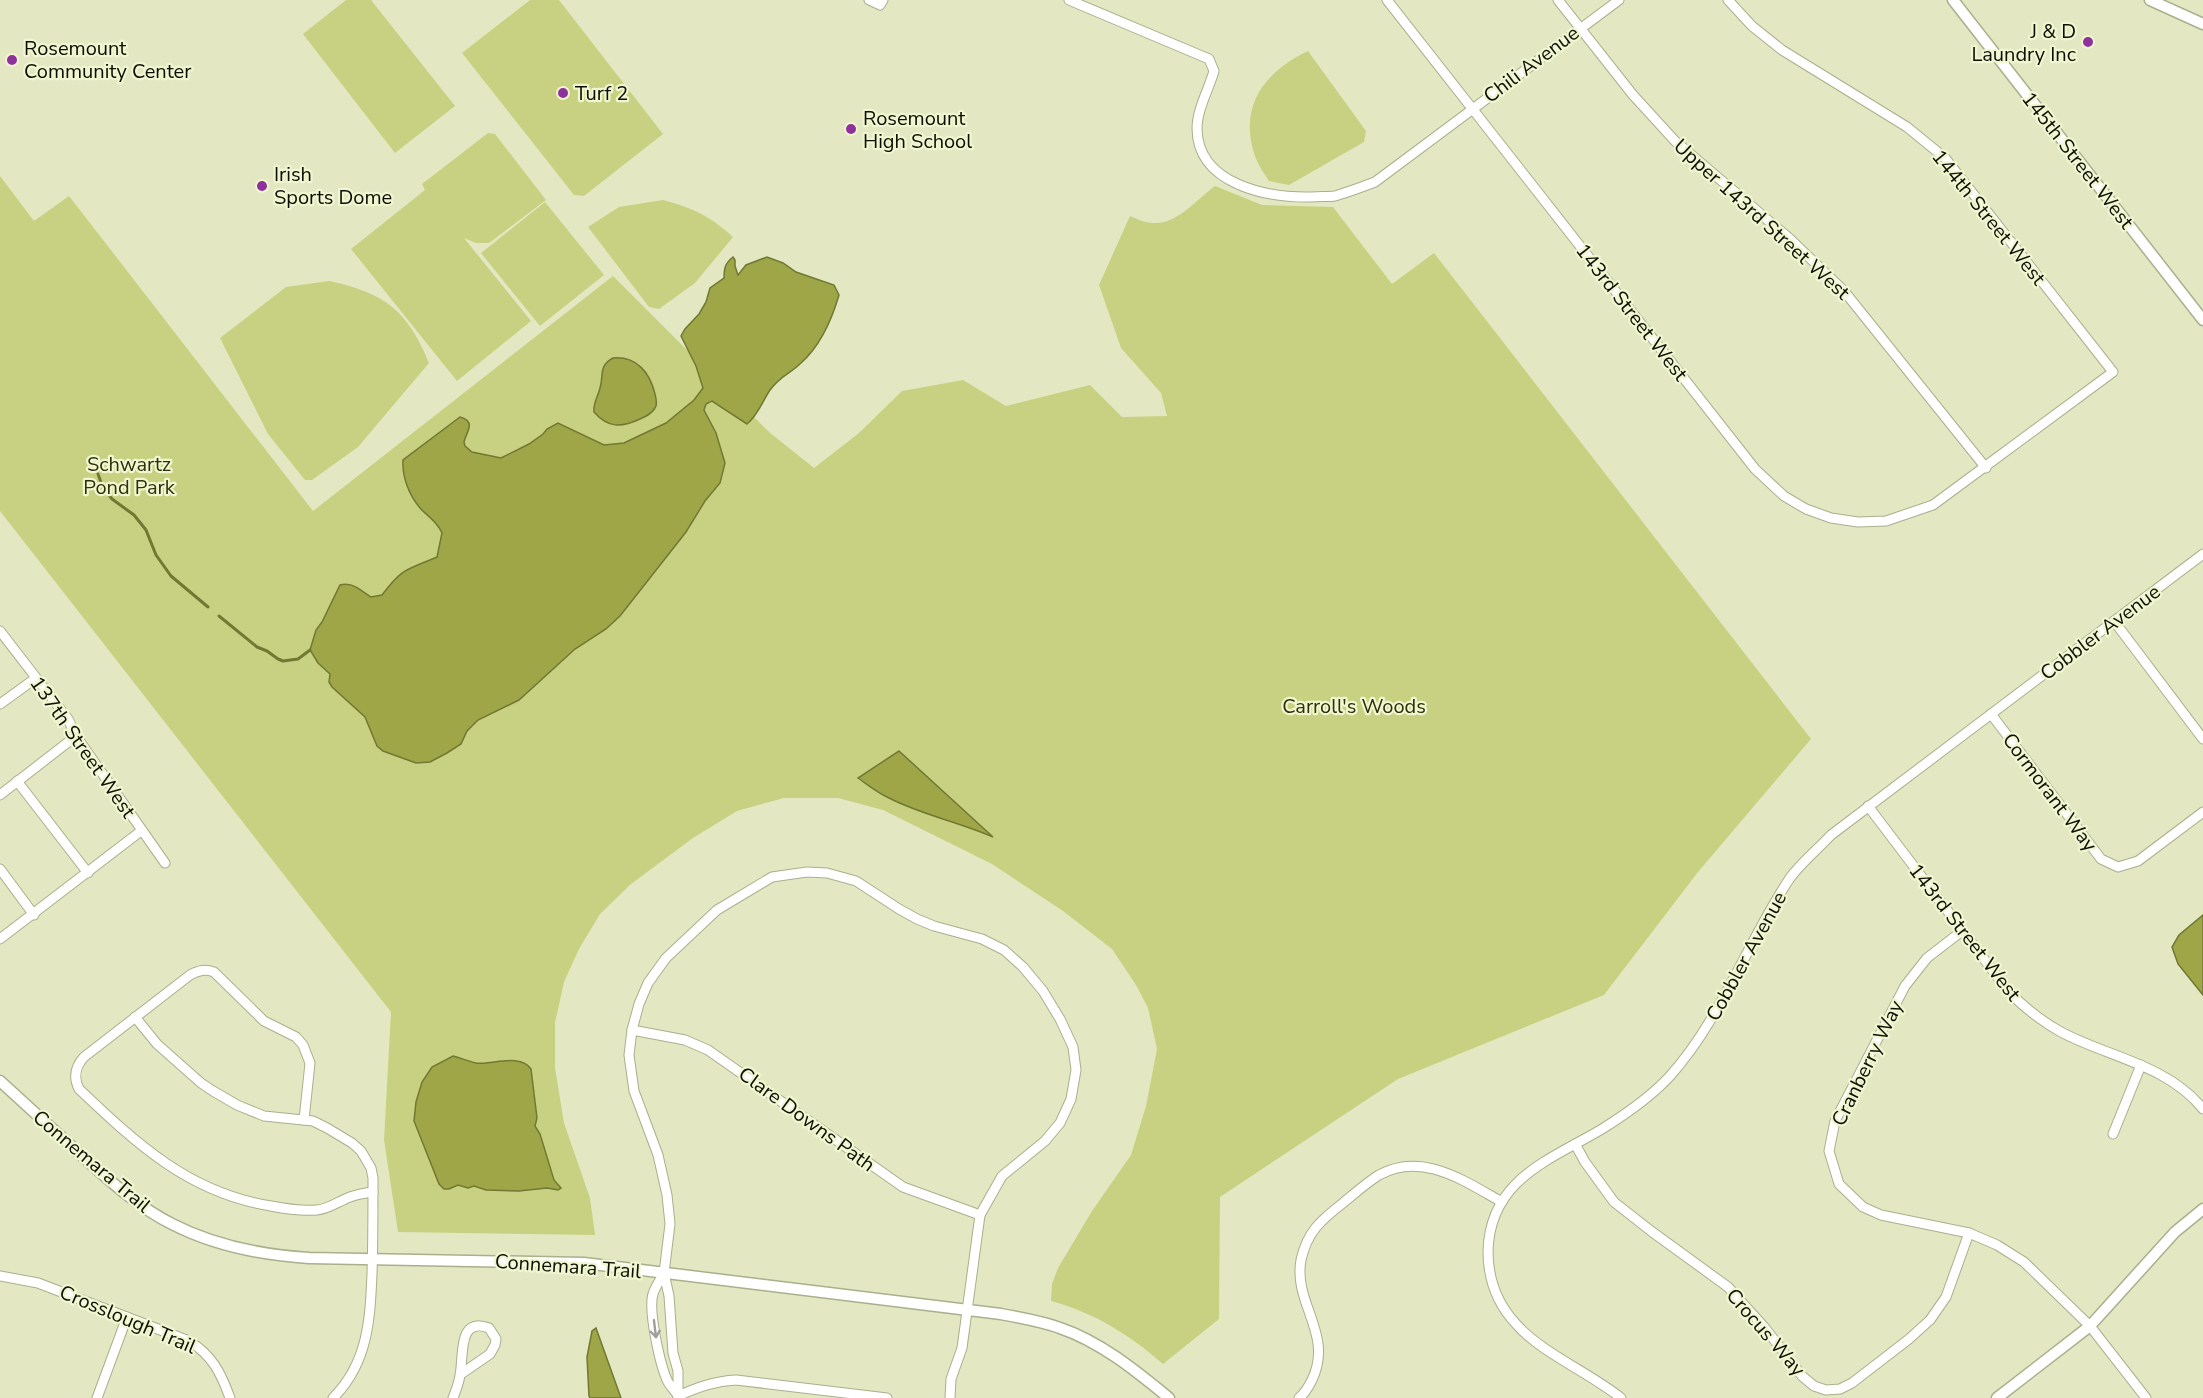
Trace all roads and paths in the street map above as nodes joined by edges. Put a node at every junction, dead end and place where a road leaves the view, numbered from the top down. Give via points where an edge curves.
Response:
1 (870, 0) edge
2 (1069, 0) edge
3 (1387, 0) edge
4 (1558, 0) edge
5 (1619, 0) edge
6 (1728, 0) edge
7 (1953, 0) edge
8 (2150, 0) edge
9 (882, 3) edge
10 (2203, 24) edge
11 (1580, 28) junction
12 (1473, 108) junction
13 (2203, 320) edge
14 (2113, 372) joint
15 (1986, 468) junction
16 (2203, 554) edge
17 (2114, 621) junction
18 (0, 631) edge
19 (36, 678) junction
20 (0, 704) edge
21 (1991, 714) junction
22 (76, 736) junction
23 (2203, 739) edge
24 (17, 781) junction
25 (0, 795) edge
26 (1868, 806) junction
27 (2203, 812) edge
28 (141, 831) junction
29 (165, 863) dead end
30 (0, 869) edge
31 (88, 873) junction
32 (34, 915) junction
33 (1962, 931) junction
34 (0, 939) edge
35 (135, 1017) junction
36 (632, 1030) junction
37 (2141, 1065) junction
38 (0, 1081) edge
39 (2203, 1109) edge
40 (304, 1120) junction
41 (2113, 1134) dead end
42 (1575, 1144) junction
43 (373, 1192) junction
44 (1502, 1202) junction
45 (2203, 1209) edge
46 (980, 1215) junction
47 (1969, 1233) junction
48 (373, 1259) junction
49 (664, 1273) junction
50 (0, 1276) edge
51 (968, 1308) junction
52 (128, 1317) junction
53 (2090, 1326) junction
54 (460, 1374) junction
55 (841, 1395) edge
56 (679, 1397) edge
57 (96, 1398) edge
58 (230, 1398) edge
59 (333, 1398) edge
60 (453, 1398) edge
61 (887, 1398) edge
62 (950, 1398) edge
63 (1169, 1398) edge
64 (1299, 1398) edge
65 (1621, 1398) edge
66 (1997, 1398) edge
67 (2146, 1398) edge

1 - 9 street
2 - 12 street, Chili Avenue via 1209,59 1214,71 1197,129 1204,156 1222,176 1267,193 1288,197 1334,196 1375,182
3 - 12 street, 143rd Street West
4 - 11 street, Upper 143rd Street West
5 - 11 street, Chili Avenue
6 - 14 street, 144th Street West via 1752,27 1782,50 1907,127 1945,158
7 - 13 street, 145th Street West
8 - 10 street
11 - 12 street, Chili Avenue
11 - 15 street, Upper 143rd Street West via 1675,141 1790,239 1844,291
12 - 15 street, 143rd Street West via 1755,469 1784,496 1831,518 1886,521 1933,505
14 - 15 street, 143rd Street West
16 - 17 street, Cobbler Avenue
17 - 21 street, Cobbler Avenue
17 - 23 street
18 - 19 street, 137th Street West
19 - 20 street
19 - 22 street, 137th Street West via 68,719
21 - 26 street, Cobbler Avenue
21 - 27 street, Cormorant Way via 2101,859 2118,867 2138,861
22 - 24 street
22 - 28 street, 137th Street West
24 - 25 street
24 - 31 street
26 - 33 street, 143rd Street West
26 - 42 street, Cobbler Avenue via 1831,835 1792,876 1762,922 1717,1011 1694,1048 1668,1078 1639,1104
28 - 29 street, 137th Street West
28 - 31 street
30 - 32 street
31 - 32 street
32 - 34 street
33 - 37 street, 143rd Street West via 2009,992 2034,1016 2062,1033
33 - 47 street, Cranberry Way via 1927,958 1905,986 1835,1122 1829,1151 1839,1184 1863,1207 1881,1215
35 - 40 street via 157,1044 225,1099 264,1116
35 - 40 street via 198,970 214,972 264,1022 303,1045 310,1063
35 - 43 street via 84,1057 75,1072 79,1089 147,1151 192,1181 259,1204 320,1210 348,1197
36 - 46 street, Clare Downs Path via 685,1040 708,1050 903,1187
36 - 46 street via 648,983 666,957 717,910 772,877 807,872 856,881 917,919 1004,950 1023,967 1060,1019 1073,1047 1076,1070 1071,1099 1060,1123 1045,1141 1002,1176
36 - 49 street via 629,1055 634,1091 668,1195 670,1224
37 - 39 street, 143rd Street West via 2171,1081
37 - 41 street
38 - 48 street, Connemara Trail via 119,1189 172,1224 217,1242 267,1254
40 - 43 street via 334,1131 361,1151 370,1168
42 - 44 street, Cobbler Avenue via 1523,1176
42 - 47 street, Crocus Way via 1614,1202 1728,1287 1802,1376 1826,1390 1852,1383 1930,1320 1946,1297
43 - 48 street
44 - 64 street via 1444,1171 1411,1166 1378,1176 1313,1228 1301,1261 1301,1277 1305,1302 1318,1333 1318,1368
44 - 65 street, Cobbler Avenue via 1488,1244 1490,1273 1499,1301 1529,1337
45 - 53 street via 2175,1232
46 - 51 street
47 - 53 street, Cranberry Way via 2024,1262
48 - 49 street, Connemara Trail via 564,1262
48 - 59 street via 367,1337 357,1362
49 - 51 street, Connemara Trail
49 - 56 street
49 -> 56 street via 652,1295 653,1318 662,1366
50 - 52 street, Crosslough Trail via 38,1283
51 - 62 street
51 - 63 street, Connemara Trail via 1061,1328 1118,1358
52 - 57 street
52 - 58 street, Crosslough Trail via 189,1341 204,1351 219,1370
53 - 66 street
53 - 67 street, Cranberry Way
54 - 54 street via 466,1333 477,1325 489,1328 496,1339 493,1350
54 - 60 street
55 - 56 street via 736,1380 702,1386
55 - 61 street

